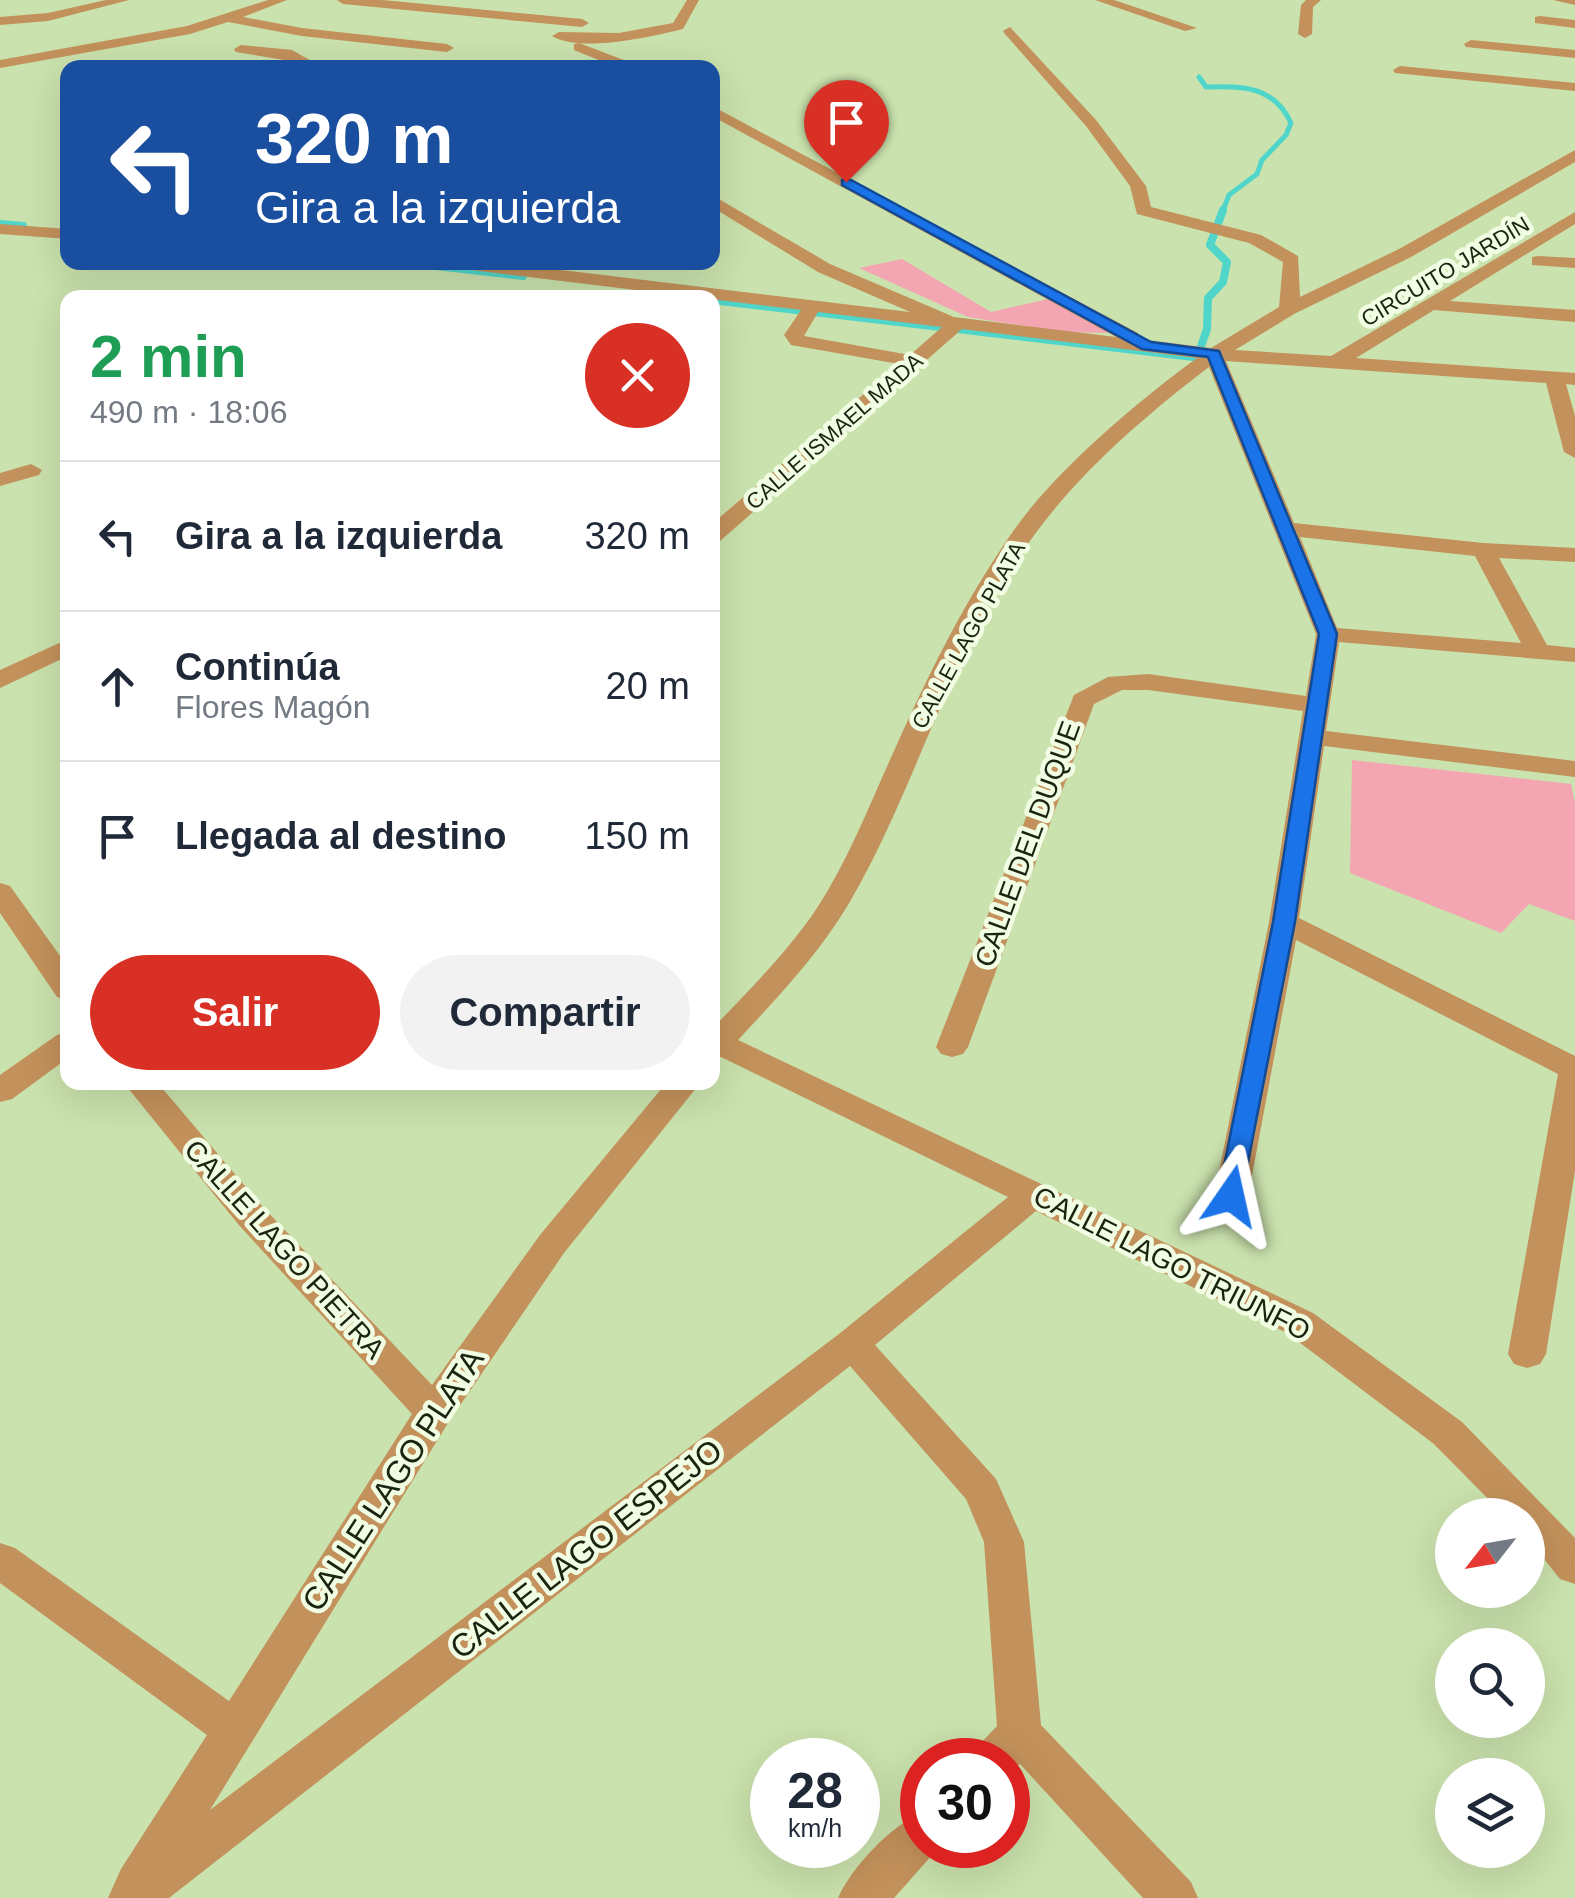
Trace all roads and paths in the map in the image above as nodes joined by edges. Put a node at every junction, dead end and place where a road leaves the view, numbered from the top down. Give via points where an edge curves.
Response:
1 (123, 0) edge
2 (281, 0) edge
3 (343, 0) edge
4 (693, 0) edge
5 (1101, 0) edge
6 (1316, 0) edge
7 (1559, 0) edge
8 (1575, 1) edge
9 (229, 19) junction
10 (1540, 20) dead end
11 (0, 21) edge
12 (1575, 24) edge
13 (1190, 28) dead end
14 (190, 30) junction
15 (584, 31) junction
16 (1010, 31) dead end
17 (521, 34) dead end
18 (1305, 34) dead end
19 (229, 44) junction
20 (1471, 44) dead end
21 (447, 48) dead end
22 (1575, 54) edge
23 (249, 60) edge
24 (304, 60) edge
25 (612, 60) edge
26 (0, 64) edge
27 (1400, 70) dead end
28 (1575, 88) edge
29 (720, 114) edge
30 (1575, 155) edge
31 (720, 205) edge
32 (1575, 218) edge
33 (0, 229) edge
34 (60, 233) edge
35 (1575, 238) edge
36 (1538, 261) junction
37 (1575, 263) edge
38 (520, 270) edge
39 (574, 276) junction
40 (558, 290) edge
41 (685, 290) edge
42 (720, 294) edge
43 (812, 306) junction
44 (1286, 310) junction
45 (1446, 311) junction
46 (1575, 316) edge
47 (956, 325) junction
48 (1410, 342) dead end
49 (1147, 346) junction
50 (1214, 354) junction
51 (914, 361) junction
52 (1337, 361) junction
53 (1377, 364) junction
54 (1564, 378) edge
55 (1570, 410) edge
56 (1575, 452) edge
57 (31, 470) dead end
58 (0, 480) edge
59 (720, 504) edge
60 (746, 509) junction
61 (1282, 528) junction
62 (720, 530) edge
63 (1483, 550) junction
64 (1575, 555) edge
65 (1328, 634) junction
66 (60, 650) edge
67 (1538, 652) junction
68 (1575, 656) edge
69 (0, 680) edge
70 (1319, 706) junction
71 (1314, 737) junction
72 (1575, 769) edge
73 (0, 892) edge
74 (1284, 922) junction
75 (60, 978) edge
76 (720, 1038) edge
77 (720, 1047) edge
78 (60, 1048) edge
79 (952, 1048) dead end
80 (1575, 1070) edge
81 (146, 1090) edge
82 (678, 1090) edge
83 (0, 1091) edge
84 (1035, 1193) junction
85 (1231, 1196) dead end
86 (852, 1344) junction
87 (1527, 1354) dead end
88 (434, 1412) junction
89 (0, 1560) edge
90 (1575, 1567) edge
91 (233, 1729) junction
92 (1007, 1738) edge
93 (1030, 1767) edge
94 (900, 1857) edge
95 (131, 1898) edge
96 (862, 1898) edge
97 (1174, 1898) edge

1 - 11 street
2 - 9 street
3 - 15 street
4 - 15 street via 678,26 645,35
5 - 13 street
6 - 18 street via 1307,5
7 - 8 street
9 - 14 street
9 - 21 street
10 - 12 street
14 - 19 street
14 - 26 street
15 - 17 street
15 - 25 street via 571,44
16 - 44 street via 1092,124 1138,186 1143,210 1255,239 1292,260
19 - 23 street
19 - 24 street
20 - 22 street
27 - 28 street
29 - 49 street
30 - 44 street, CALLE LAGO PLATA via 1404,253
31 - 47 street via 824,268
32 - 45 street, CIRCUITO JARDÍN
33 - 34 street
35 - 36 street, CIRCUITO JARDÍN
36 - 37 street
36 - 45 street, CIRCUITO JARDÍN
38 - 39 street
39 - 40 street
39 - 41 street
42 - 43 street
43 - 47 street
43 - 51 street via 793,335 798,341
44 - 50 street, CALLE LAGO PLATA
45 - 46 street
45 - 52 street, CIRCUITO JARDÍN
47 - 49 street
47 - 51 street, CALLE ISMAEL MADA
48 - 53 street, CIRCUITO JARDÍN
49 - 50 street
50 - 52 street
50 - 61 street
50 - 76 street, CALLE LAGO PLATA via 1076,474 1024,532 933,692 832,906 793,962
51 - 60 street, CALLE ISMAEL MADA
52 - 53 street
53 - 54 street
54 - 55 street
55 - 56 street
57 - 58 street
59 - 60 street
60 - 62 street, CALLE ISMAEL MADA
61 - 63 street
61 - 65 street
63 - 64 street
63 - 67 street
65 - 67 street
65 - 70 street
66 - 69 street
67 - 68 street
70 - 71 street
70 - 79 street, CALLE DEL DUQUE via 1148,682 1117,682 1083,700
71 - 72 street
71 - 74 street
73 - 75 street
74 - 80 street
74 - 85 street
77 - 84 street, CALLE LAGO TRIUNFO
78 - 83 street
80 - 87 street
81 - 88 street, CALLE LAGO PIETRA via 250,1215
82 - 88 street, CALLE LAGO PLATA via 552,1244
84 - 86 street, CALLE LAGO ESPEJO
84 - 90 street, CALLE LAGO TRIUNFO via 1300,1323 1448,1433
86 - 92 street via 982,1490 1004,1542
86 - 95 street, CALLE LAGO ESPEJO
88 - 91 street, CALLE LAGO PLATA
89 - 91 street
91 - 95 street, CALLE LAGO PLATA
93 - 97 street
94 - 96 street

